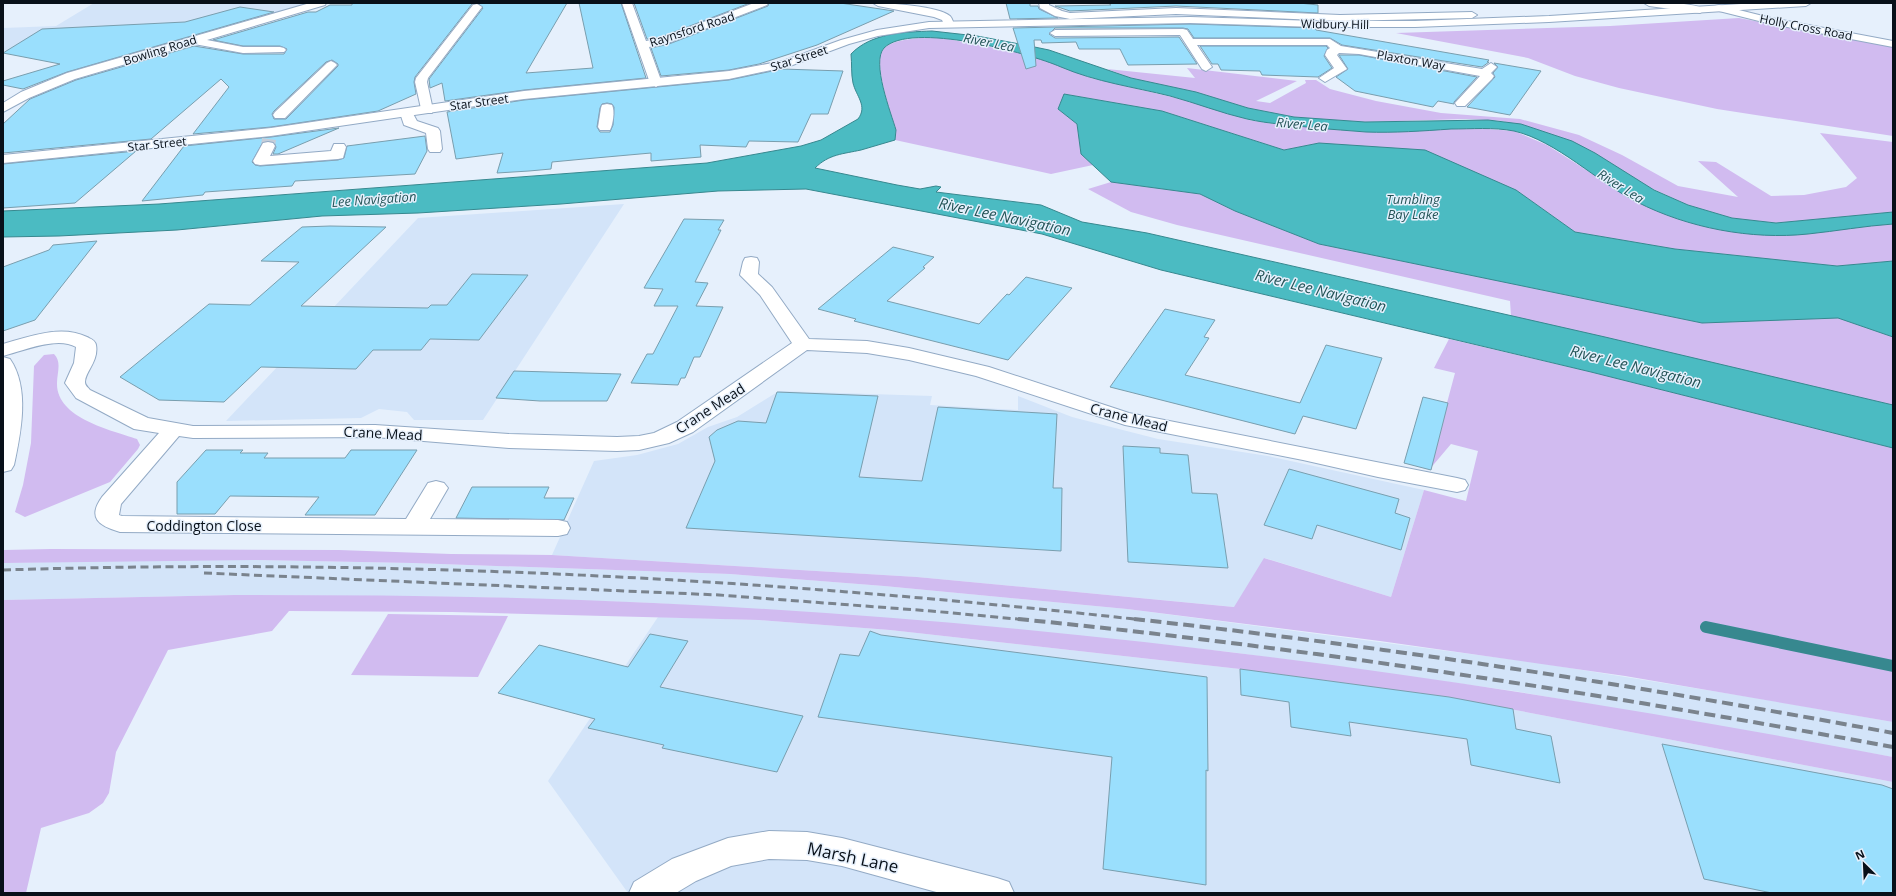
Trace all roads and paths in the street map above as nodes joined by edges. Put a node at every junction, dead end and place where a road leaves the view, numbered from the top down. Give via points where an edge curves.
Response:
1 (321, 3) edge
2 (628, 3) edge
3 (763, 3) edge
4 (878, 3) edge
5 (1044, 3) edge
6 (1159, 3) edge
7 (1264, 3) edge
8 (1649, 3) edge
9 (1666, 3) edge
10 (1806, 3) edge
11 (939, 4) dead end
12 (1682, 6) junction
13 (477, 7) dead end
14 (1719, 8) junction
15 (1700, 10) junction
16 (920, 11) junction
17 (1176, 11) junction
18 (1256, 13) junction
19 (1472, 15) dead end
20 (1147, 17) junction
21 (949, 24) junction
22 (1315, 24) junction
23 (1055, 33) dead end
24 (193, 40) junction
25 (1190, 42) junction
26 (1893, 44) edge
27 (643, 45) junction
28 (1334, 45) junction
29 (280, 50) dead end
30 (1495, 63) dead end
31 (331, 65) dead end
32 (1206, 67) dead end
33 (1484, 73) junction
34 (656, 83) junction
35 (1336, 85) dead end
36 (608, 87) junction
37 (25, 95) junction
38 (3, 96) edge
39 (1461, 103) dead end
40 (3, 108) edge
41 (427, 110) junction
42 (406, 113) junction
43 (605, 127) dead end
44 (269, 139) junction
45 (339, 147) dead end
46 (435, 149) dead end
47 (3, 159) edge
48 (751, 262) dead end
49 (804, 344) junction
50 (3, 350) edge
51 (3, 363) edge
52 (173, 430) junction
53 (3, 465) edge
54 (1457, 485) dead end
55 (436, 488) dead end
56 (414, 526) junction
57 (558, 528) dead end
58 (646, 893) edge
59 (997, 893) edge

1 - 24 street, Bowling Road
2 - 27 street
3 - 27 street, Raynsford Road via 664,41
4 - 16 street
5 - 20 street via 1044,6 1053,12 1070,16
6 - 17 street via 1173,7
7 - 18 street
8 - 12 street
9 - 12 street
10 - 14 street, Widbury Hill
11 - 16 street
12 - 15 street
13 - 41 street via 420,82
14 - 15 street, Widbury Hill
14 - 26 street, Holly Cross Road via 1771,21
15 - 22 street, Widbury Hill via 1534,19
16 - 21 street via 943,16 948,19
17 - 18 street
17 - 20 street
18 - 19 street via 1393,18
20 - 21 street, Widbury Hill
20 - 22 street, Widbury Hill
21 - 34 street, Star Street via 877,33 786,64 752,71
22 - 28 street
23 - 25 street via 1183,32
24 - 29 street via 243,50
24 - 37 street, Bowling Road via 71,76
25 - 28 street, Plaxton Way
25 - 32 street
27 - 34 street
28 - 33 street, Plaxton Way
28 - 35 street via 1331,55 1341,69 1320,78
30 - 33 street
31 - 44 street via 279,116
33 - 39 street via 1488,76
34 - 36 street, Star Street
36 - 41 street, Star Street
36 - 43 street
37 - 38 street
37 - 40 street, Bowling Road
41 - 42 street, Star Street
42 - 44 street, Star Street
42 - 46 street via 409,122 433,131
44 - 45 street via 260,161 338,156
44 - 47 street, Star Street
48 - 49 street via 749,275 766,292
49 - 52 street, Crane Mead via 685,427 661,438 639,443 564,443 375,432 216,433
49 - 54 street, Crane Mead via 867,347 916,356 1013,380 1125,419
50 - 52 street, Crane Mead via 52,338 80,339 86,344 86,353 75,381 76,387 89,397 142,424
51 - 53 street via 9,377 10,407 8,441
52 - 56 street, Coddington Close via 110,502 107,516 111,521 120,524
55 - 56 street
56 - 57 street, Coddington Close
58 - 59 street, Marsh Lane via 684,870 728,852 769,845 807,846 842,852

